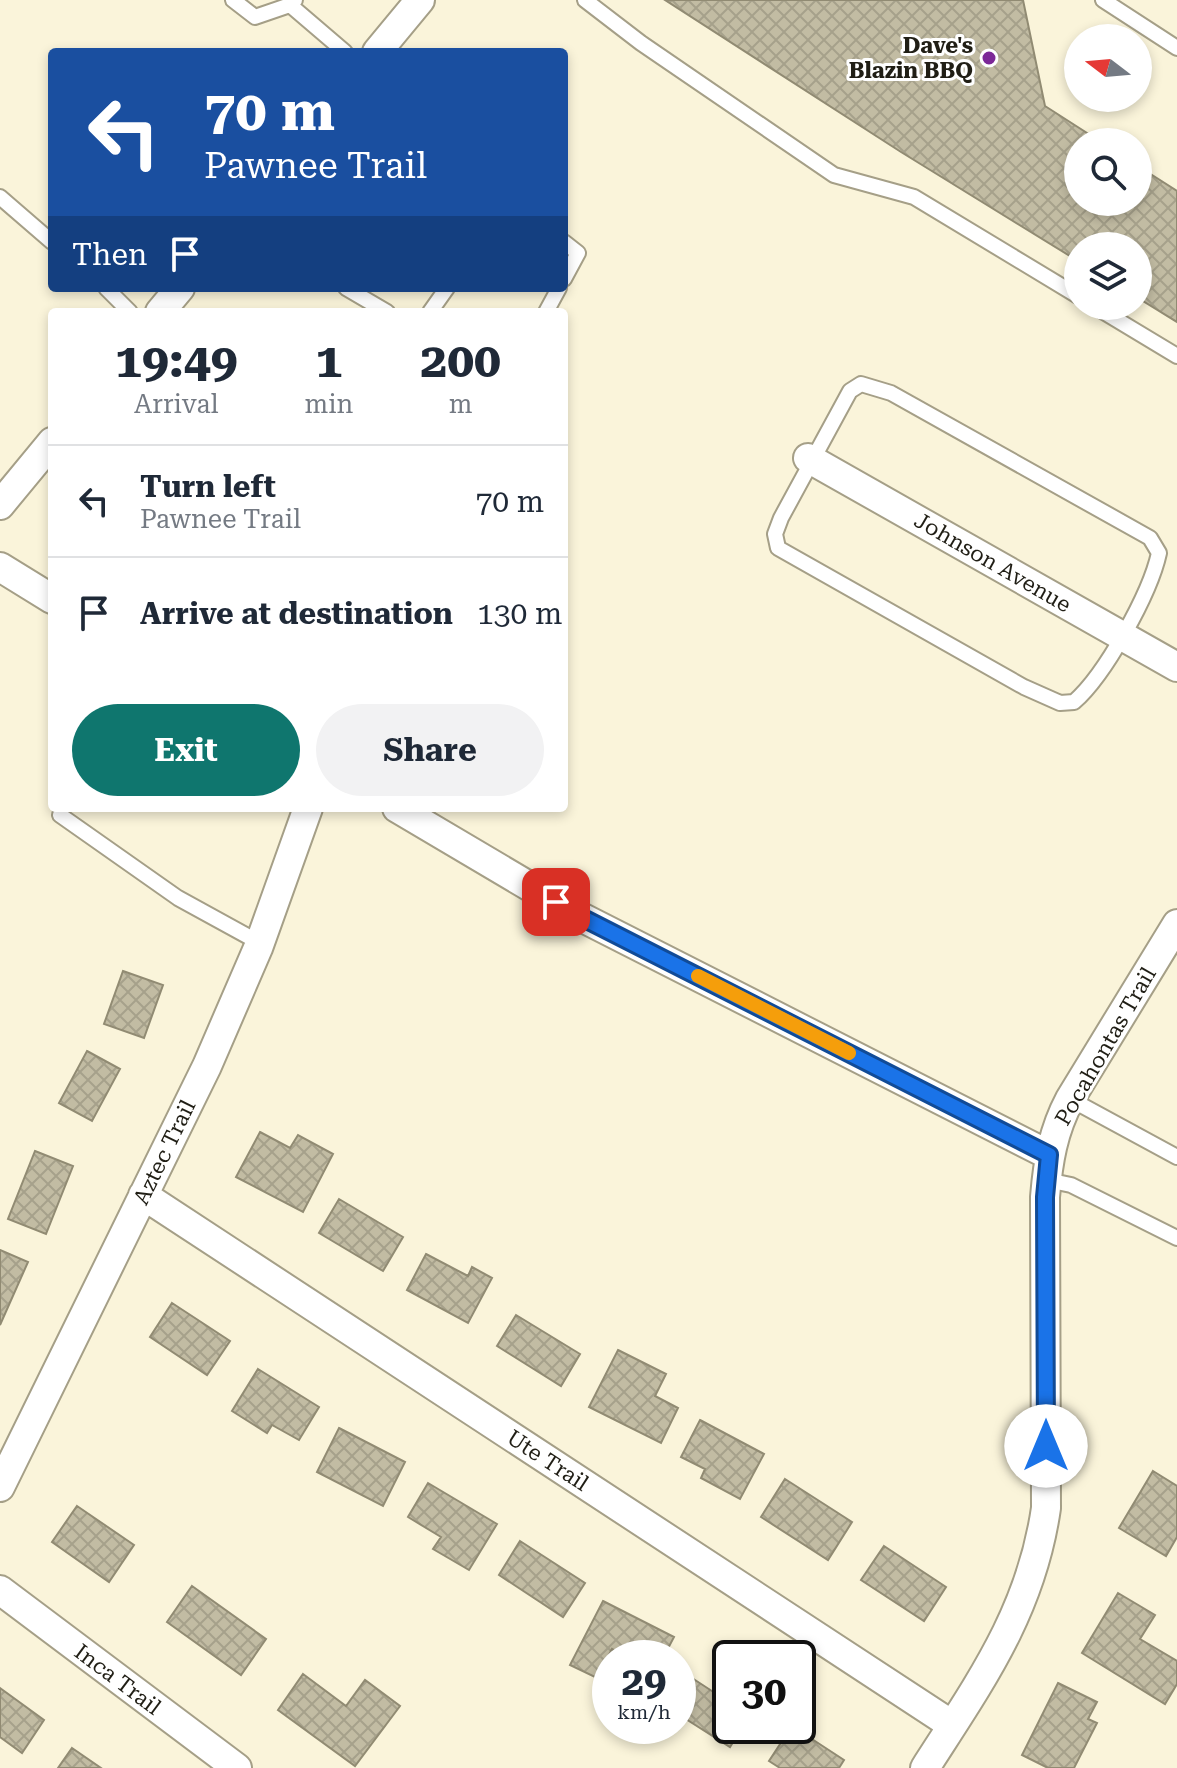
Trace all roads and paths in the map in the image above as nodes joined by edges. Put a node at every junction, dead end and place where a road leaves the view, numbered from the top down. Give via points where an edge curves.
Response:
1 (233, 0) edge
2 (420, 0) edge
3 (585, 0) edge
4 (1103, 0) edge
5 (293, 2) edge
6 (341, 48) edge
7 (380, 48) edge
8 (1177, 48) edge
9 (0, 197) edge
10 (48, 239) edge
11 (568, 245) edge
12 (568, 272) edge
13 (1064, 288) edge
14 (110, 292) edge
15 (177, 292) edge
16 (353, 292) edge
17 (126, 308) edge
18 (163, 308) edge
19 (380, 308) edge
20 (1117, 320) edge
21 (1177, 356) edge
22 (48, 447) edge
23 (810, 458) junction
24 (0, 505) edge
25 (0, 567) edge
26 (48, 597) edge
27 (1123, 636) junction
28 (1177, 667) edge
29 (307, 812) edge
30 (404, 812) edge
31 (60, 815) dead end
32 (1177, 924) edge
33 (260, 943) junction
34 (1070, 1099) junction
35 (1177, 1157) edge
36 (1048, 1168) junction
37 (143, 1195) junction
38 (1177, 1238) edge
39 (0, 1487) edge
40 (0, 1590) edge
41 (952, 1725) junction
42 (237, 1768) edge
43 (925, 1768) edge

1 - 5 lane via 255,17
2 - 7 street
3 - 13 lane via 834,175 914,197
4 - 8 lane
5 - 6 lane
9 - 10 lane
11 - 12 lane via 578,253
14 - 17 lane
15 - 18 street
16 - 19 lane
20 - 21 lane
22 - 24 street
23 - 27 street, Johnson Avenue
23 - 27 lane via 775,534 778,548 1060,703 1074,702 1086,692
23 - 27 lane via 850,391 861,384 891,393 1072,493 1150,538 1159,553
25 - 26 street
27 - 28 street, Johnson Avenue
29 - 33 street, Aztec Trail
30 - 36 street via 583,918
31 - 33 lane via 178,898
32 - 34 street, Pocahontas Trail
33 - 37 street, Aztec Trail
34 - 35 lane
34 - 36 street, Pocahontas Trail via 1056,1126
36 - 38 lane
36 - 41 street, Pocahontas Trail via 1046,1508 1040,1548 1009,1631
37 - 39 street, Aztec Trail
37 - 41 street, Ute Trail
40 - 42 street, Inca Trail
41 - 43 street, Pocahontas Trail

